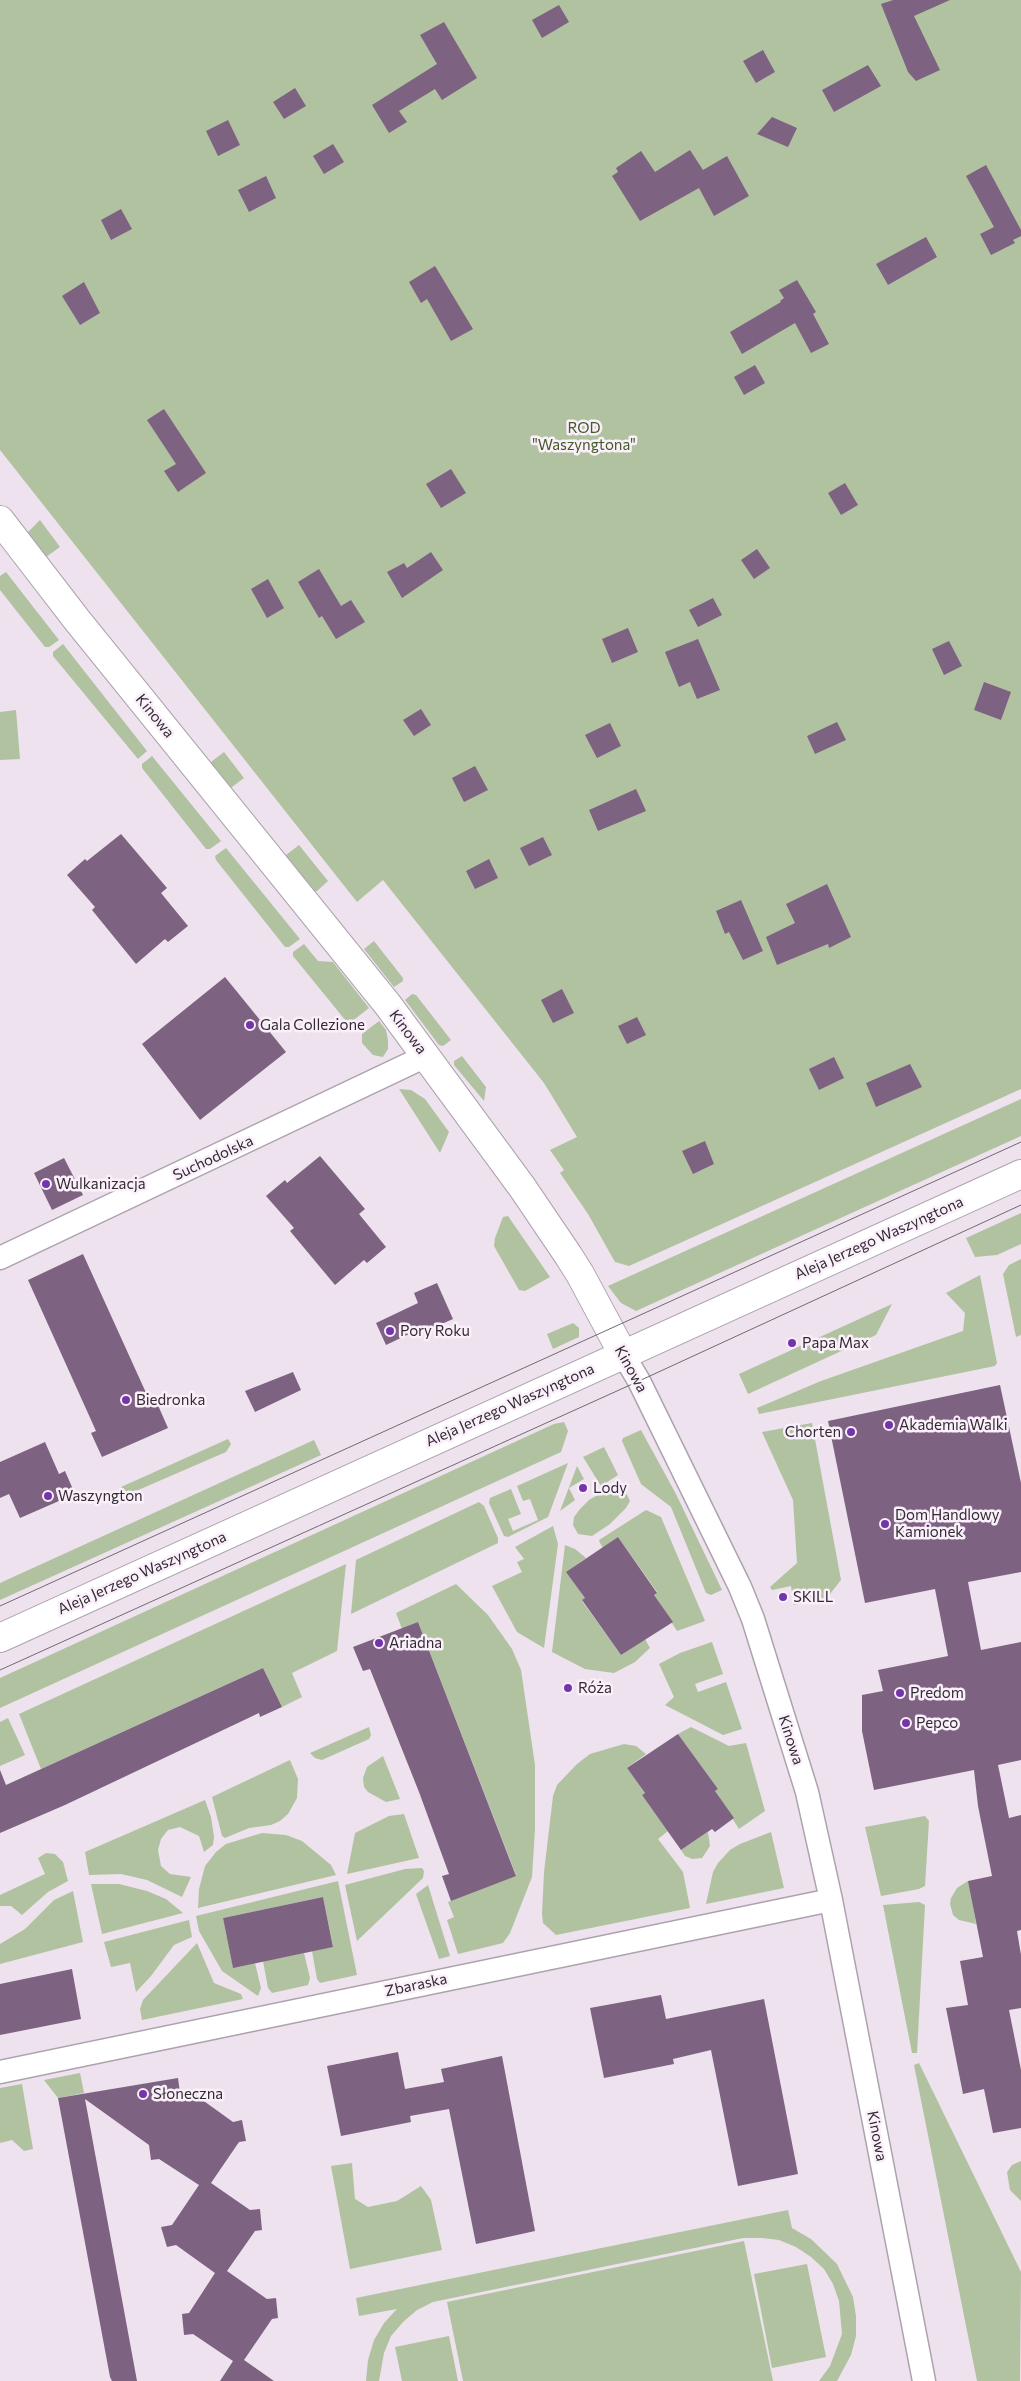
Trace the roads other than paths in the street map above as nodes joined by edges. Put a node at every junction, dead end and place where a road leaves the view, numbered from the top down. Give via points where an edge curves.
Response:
1 (0, 520) edge
2 (426, 1056) junction
3 (1021, 1174) edge
4 (0, 1258) edge
5 (623, 1354) junction
6 (0, 1638) edge
7 (832, 1900) junction
8 (0, 2072) edge
9 (924, 2381) edge

1 - 2 main road, Kinowa
2 - 4 street, Suchodolska
2 - 5 main road, Kinowa via 568,1255
3 - 5 main road, Aleja Jerzego Waszyngtona
5 - 6 main road, Aleja Jerzego Waszyngtona
5 - 7 street, Kinowa via 753,1619 809,1799
7 - 8 street, Zbaraska
7 - 9 street, Kinowa

